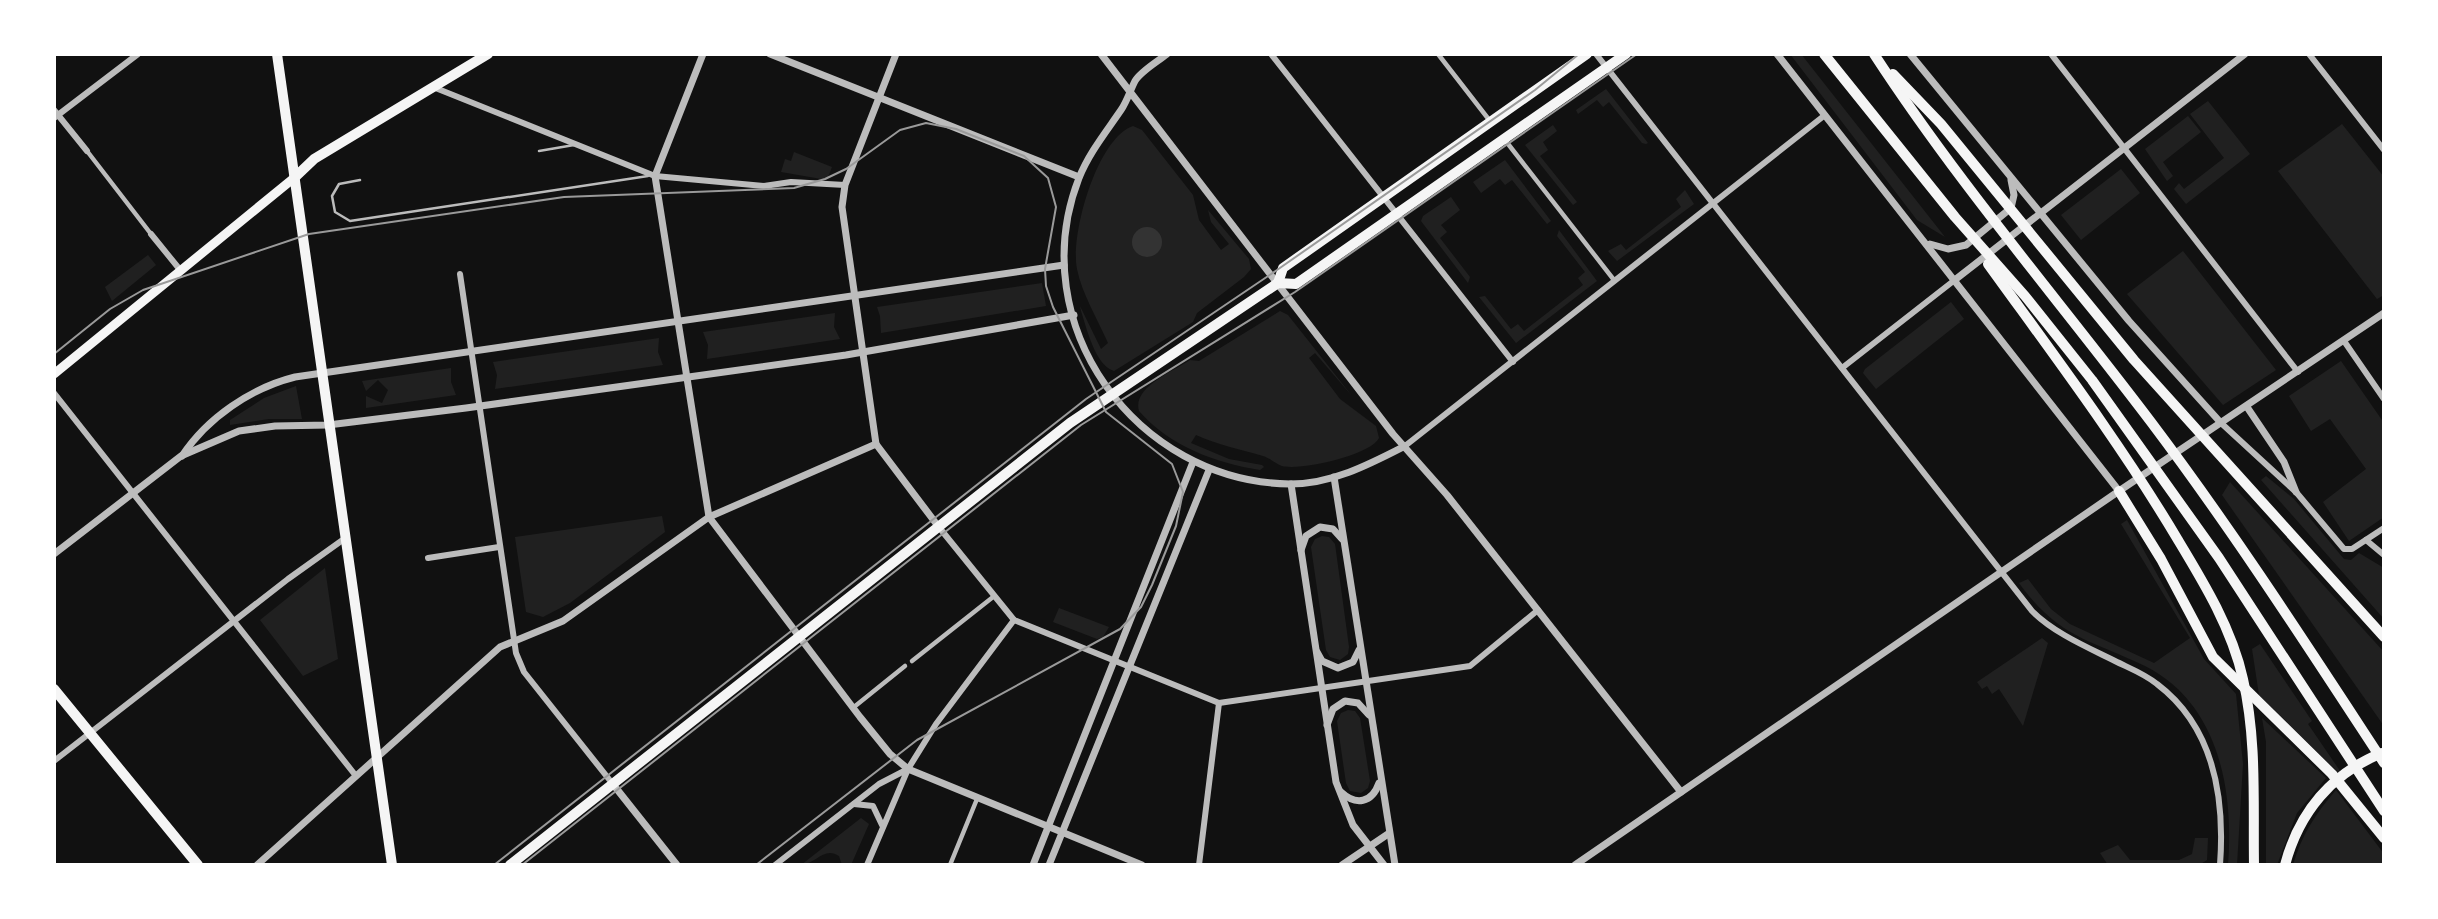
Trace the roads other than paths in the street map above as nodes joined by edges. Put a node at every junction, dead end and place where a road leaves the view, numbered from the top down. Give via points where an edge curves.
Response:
1 (138, 54) edge
2 (277, 54) edge
3 (488, 54) edge
4 (704, 54) edge
5 (770, 54) edge
6 (896, 54) edge
7 (1101, 54) edge
8 (1167, 54) edge
9 (1271, 54) edge
10 (1438, 54) edge
11 (1587, 54) edge
12 (1596, 54) edge
13 (1626, 54) edge
14 (1777, 54) edge
15 (1824, 54) edge
16 (1874, 54) edge
17 (1910, 54) edge
18 (2051, 54) edge
19 (2245, 54) edge
20 (2309, 54) edge
21 (1605, 68) junction
22 (433, 87) junction
23 (1130, 93) junction
24 (879, 97) junction
25 (56, 114) edge
26 (1825, 115) junction
27 (1491, 121) junction
28 (1504, 139) junction
29 (577, 145) junction
30 (2124, 148) junction
31 (2384, 150) edge
32 (87, 151) joint
33 (540, 151) dead end
34 (655, 176) junction
35 (1079, 177) junction
36 (294, 178) junction
37 (360, 180) dead end
38 (2011, 180) junction
39 (845, 185) junction
40 (1384, 196) junction
41 (1712, 204) junction
42 (1397, 214) junction
43 (2039, 214) junction
44 (1955, 218) junction
45 (151, 234) joint
46 (1926, 242) junction
47 (1064, 265) junction
48 (181, 271) junction
49 (460, 274) dead end
50 (1956, 279) junction
51 (1614, 280) junction
52 (1278, 283) junction
53 (855, 296) junction
54 (2384, 313) edge
55 (1074, 315) junction
56 (677, 320) junction
57 (2344, 341) junction
58 (470, 350) junction
59 (863, 352) junction
60 (1513, 362) junction
61 (1842, 368) junction
62 (2298, 372) junction
63 (320, 373) junction
64 (54, 374) edge
65 (685, 377) junction
66 (54, 393) edge
67 (1110, 393) junction
68 (2384, 399) edge
69 (478, 406) junction
70 (2247, 407) junction
71 (2221, 423) junction
72 (328, 425) junction
73 (876, 444) junction
74 (1405, 446) junction
75 (181, 456) junction
76 (1193, 462) junction
77 (1209, 470) junction
78 (1334, 477) junction
79 (1290, 484) junction
80 (2123, 489) junction
81 (2296, 492) junction
82 (132, 493) junction
83 (709, 517) junction
84 (938, 526) junction
85 (2384, 528) edge
86 (344, 539) junction
87 (2366, 540) junction
88 (1344, 546) junction
89 (499, 547) junction
90 (1300, 551) junction
91 (54, 554) edge
92 (2384, 555) edge
93 (428, 558) dead end
94 (2002, 572) junction
95 (993, 597) junction
96 (1538, 610) junction
97 (1014, 620) junction
98 (234, 623) junction
99 (800, 635) junction
100 (2384, 636) edge
101 (513, 642) junction
102 (1360, 646) junction
103 (1315, 648) junction
104 (912, 661) dead end
105 (1113, 662) junction
106 (905, 666) dead end
107 (1130, 669) junction
108 (1365, 682) junction
109 (1321, 688) junction
110 (54, 689) edge
111 (1219, 703) junction
112 (853, 708) junction
113 (1371, 723) junction
114 (1327, 730) junction
115 (90, 734) junction
116 (376, 757) junction
117 (2383, 757) edge
118 (54, 761) edge
119 (908, 769) junction
120 (356, 776) junction
121 (1380, 778) junction
122 (1336, 782) junction
123 (612, 783) junction
124 (1681, 792) junction
125 (976, 799) junction
126 (852, 804) junction
127 (2384, 811) edge
128 (2253, 812) junction
129 (883, 827) junction
130 (1048, 827) junction
131 (1062, 832) junction
132 (1388, 834) junction
133 (2384, 838) edge
134 (1368, 847) junction
135 (513, 862) edge
136 (198, 865) edge
137 (257, 865) edge
138 (392, 865) edge
139 (504, 865) edge
140 (677, 865) edge
141 (775, 865) edge
142 (867, 865) edge
143 (950, 865) edge
144 (1032, 865) edge
145 (1049, 865) edge
146 (1142, 865) edge
147 (1199, 865) edge
148 (1342, 865) edge
149 (1384, 865) edge
150 (1395, 865) edge
151 (1575, 865) edge
152 (2220, 865) edge
153 (2247, 865) edge
154 (2254, 865) edge
155 (2285, 865) edge

1 - 25 street
2 - 36 main road
3 - 22 main road
4 - 34 street
5 - 24 street
6 - 24 street
7 - 23 street
8 - 23 street via 1136,79
9 - 40 street
10 - 27 street
11 - 27 main road
12 - 21 street
13 - 21 main road
14 - 26 street
15 - 44 highway
16 - 100 highway via 1941,124 2134,360
16 - 117 highway via 1927,135 2213,505
17 - 38 street
18 - 30 street
19 - 30 street
20 - 31 street
21 - 28 main road
21 - 41 street
22 - 29 street
22 - 36 main road via 314,159
23 - 35 street
23 - 52 street
24 - 35 street
24 - 39 street
25 - 32 street
26 - 41 street
26 - 46 street
27 - 40 main road
28 - 42 main road
28 - 51 street
29 - 33 lane
29 - 34 street
30 - 43 street
30 - 62 street
32 - 45 street
34 - 37 lane via 350,221 335,212 332,196 339,184
34 - 39 street via 764,186 791,182
34 - 56 street
35 - 47 street via 1069,211
36 - 48 main road
36 - 63 main road
38 - 43 street
38 - 46 street via 2014,197 2007,213 1966,245 1956,249
39 - 53 street via 842,207
40 - 42 street
40 - 52 main road via 1283,268
41 - 51 street
41 - 61 street
42 - 52 main road via 1297,284
42 - 60 street
43 - 50 street
43 - 71 street
44 - 127 highway via 2092,380 2219,558
44 - 128 highway via 2119,446 2206,587 2243,678 2252,744
45 - 48 street
46 - 50 street
47 - 53 street
47 - 55 street
48 - 64 main road
49 - 58 street
50 - 61 street
50 - 80 street
51 - 60 street
52 - 67 main road
52 - 74 street
53 - 56 street
53 - 59 street
54 - 57 street
55 - 59 street
55 - 67 street via 1082,342
56 - 58 street
56 - 65 street
57 - 62 street
57 - 68 street
58 - 63 street
58 - 69 street
59 - 65 street
59 - 73 street
60 - 74 street
61 - 94 street
62 - 70 street
63 - 72 main road
63 - 75 street via 285,379 254,393 194,437
65 - 69 street
65 - 83 street
66 - 82 street
67 - 76 street via 1129,417
67 - 84 main road
69 - 72 street
69 - 89 street
70 - 71 street
70 - 81 street via 2284,462
71 - 80 street
71 - 81 street
72 - 75 street via 252,428
72 - 86 main road
73 - 83 street
73 - 84 street
74 - 78 street
74 - 96 street
75 - 82 street
76 - 77 street
76 - 105 street
77 - 79 street
77 - 107 street
78 - 79 street
78 - 88 street
79 - 90 street
80 - 94 street
80 - 133 highway via 2213,657 2325,766
81 - 87 street via 2347,550
82 - 91 street
82 - 98 street
83 - 99 street
83 - 101 street via 563,621
84 - 95 street
84 - 99 main road
85 - 87 street
86 - 98 street
86 - 116 main road
87 - 92 street
88 - 90 street via 1333,529 1320,527 1306,536
88 - 102 street
89 - 93 street
89 - 101 street
90 - 103 street
94 - 124 street
94 - 152 street via 2040,619 2155,682 2190,718 2206,746 2216,780
95 - 97 street
95 - 104 street
96 - 108 street via 1470,666
96 - 124 street
97 - 105 street
97 - 119 street
98 - 115 street
98 - 120 street
99 - 112 street
99 - 123 main road
101 - 116 street via 500,648
101 - 123 street via 524,672
102 - 103 street via 1353,662 1338,668 1322,661
102 - 108 street
103 - 109 street
105 - 107 street
105 - 130 street
106 - 112 street
107 - 111 street
107 - 131 street
108 - 109 street
108 - 113 street
109 - 111 street
109 - 114 street
110 - 115 main road
111 - 147 street
112 - 119 street
113 - 114 street via 1362,705 1345,701 1333,709
113 - 121 street
114 - 122 street
115 - 118 street
115 - 136 main road
116 - 120 street
116 - 138 main road
117 - 155 highway via 2349,768 2326,788 2291,842
119 - 125 street
119 - 126 street
119 - 129 street
120 - 137 street
121 - 122 street via 1372,797 1357,802 1343,795
121 - 132 street
122 - 134 street via 1346,812
123 - 135 main road
123 - 140 street
124 - 151 street
125 - 130 street
125 - 143 street
126 - 129 street via 873,806
126 - 141 street
128 - 153 highway
128 - 154 highway
129 - 142 street
130 - 131 street
130 - 144 street
131 - 145 street
131 - 146 street
132 - 134 street
132 - 150 street
134 - 148 street
134 - 149 street
135 - 139 main road

